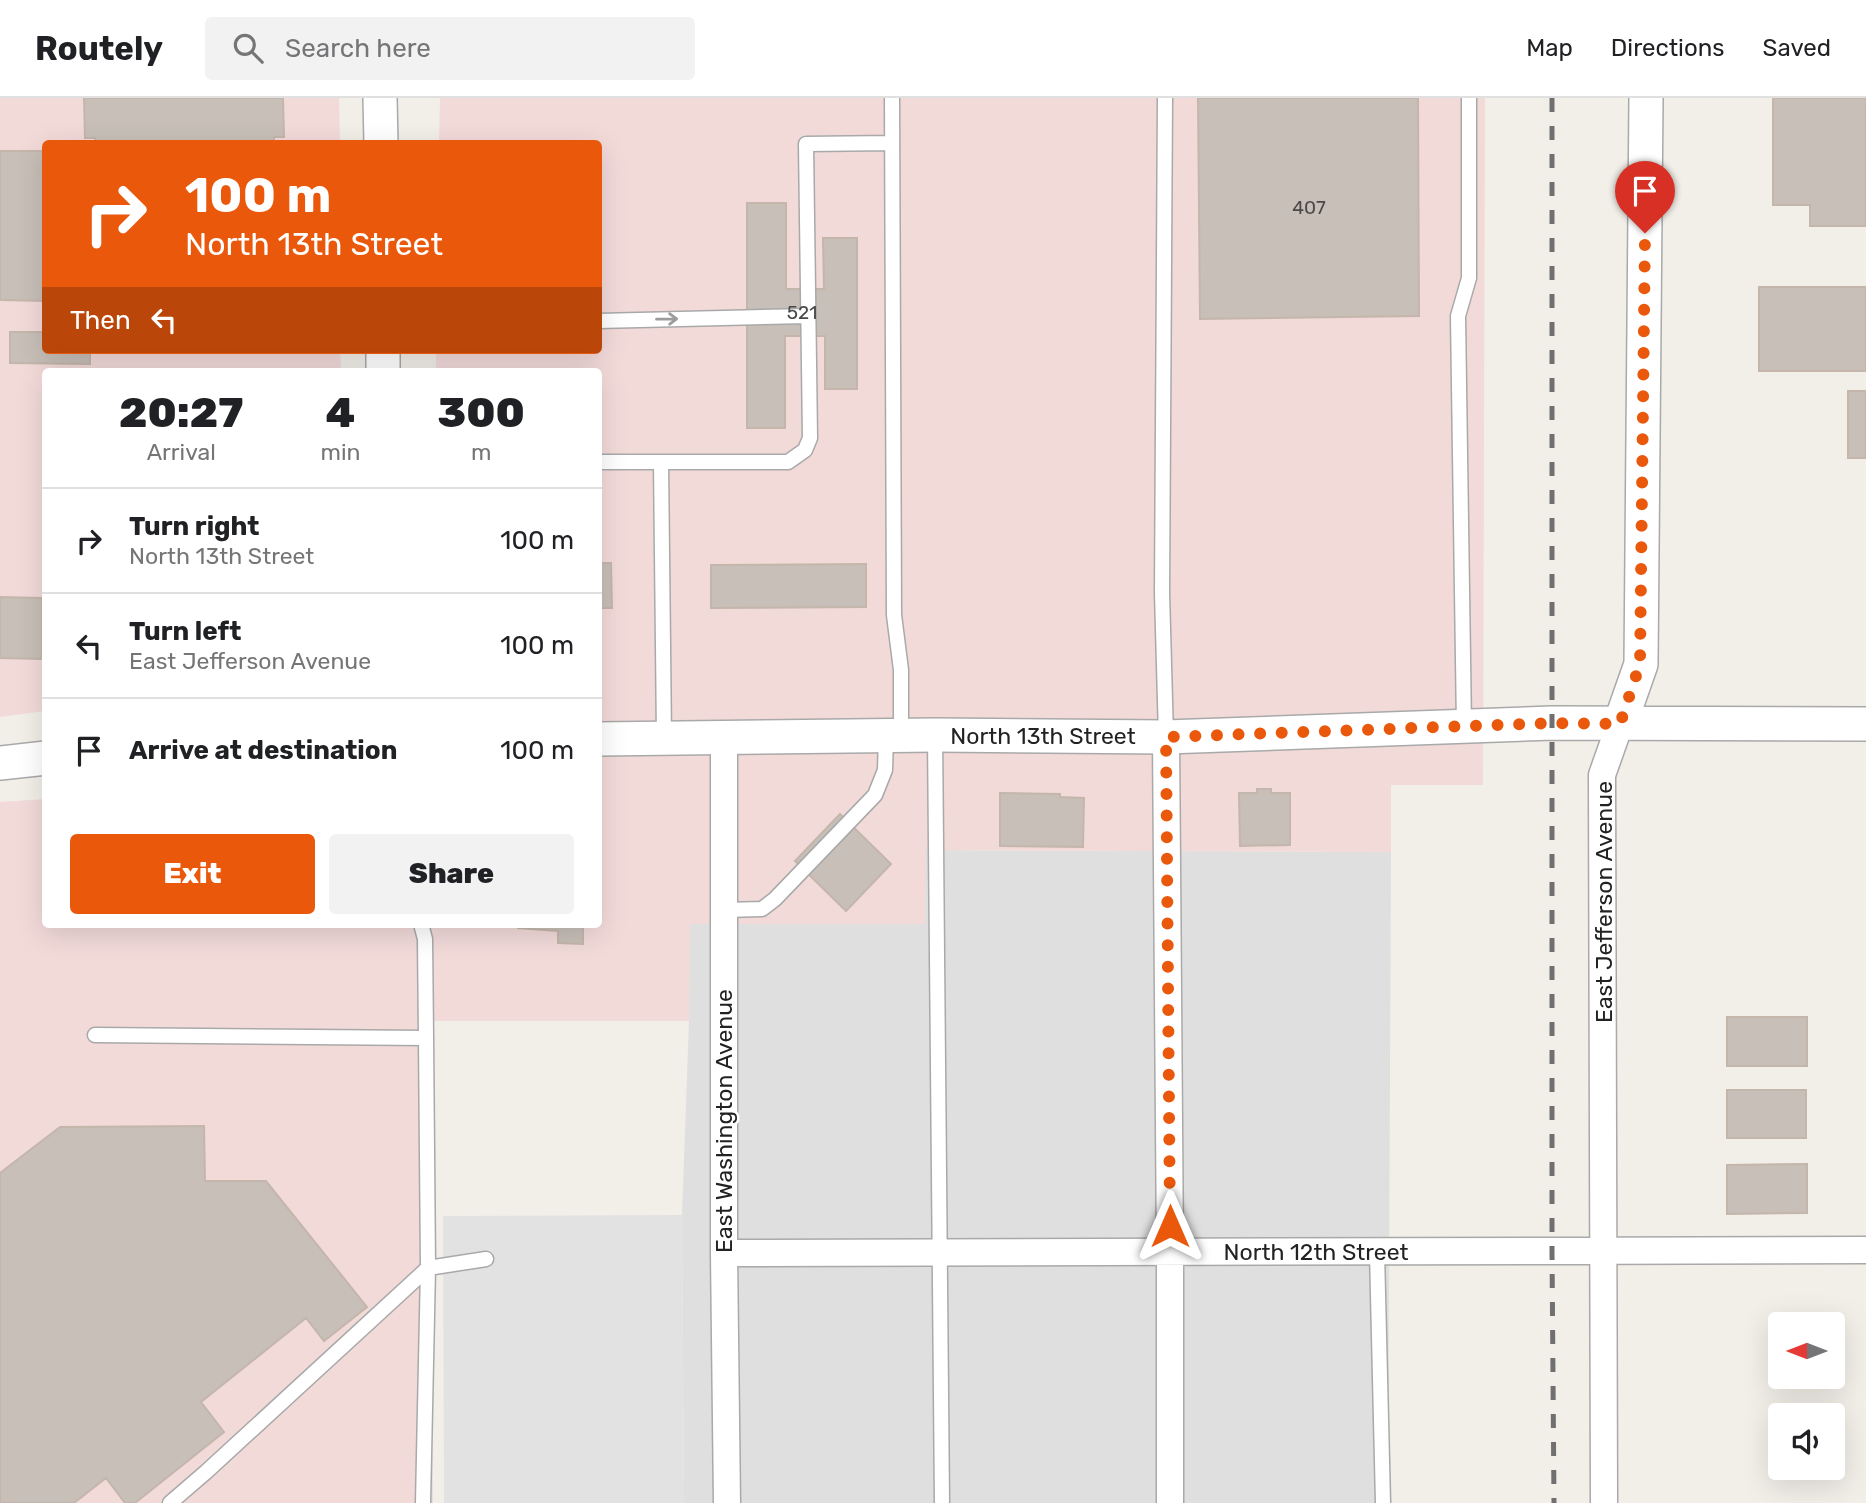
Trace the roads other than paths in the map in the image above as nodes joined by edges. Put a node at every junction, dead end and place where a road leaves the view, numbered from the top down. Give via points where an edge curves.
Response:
1 (380, 98) edge
2 (892, 98) edge
3 (1165, 98) edge
4 (1469, 98) edge
5 (1646, 98) edge
6 (381, 140) edge
7 (892, 143) junction
8 (808, 316) junction
9 (602, 321) edge
10 (602, 462) edge
11 (661, 462) junction
12 (1620, 724) junction
13 (1866, 724) edge
14 (1464, 727) junction
15 (935, 735) junction
16 (893, 736) junction
17 (1166, 737) junction
18 (664, 738) junction
19 (724, 738) junction
20 (602, 739) edge
21 (42, 759) edge
22 (0, 764) edge
23 (724, 910) junction
24 (422, 928) edge
25 (95, 1034) dead end
26 (426, 1038) junction
27 (1866, 1250) edge
28 (1604, 1251) junction
29 (1377, 1252) junction
30 (724, 1253) junction
31 (940, 1253) junction
32 (1170, 1253) junction
33 (486, 1259) dead end
34 (428, 1268) junction
35 (170, 1503) edge
36 (423, 1503) edge
37 (727, 1503) edge
38 (942, 1503) edge
39 (1170, 1503) edge
40 (1383, 1503) edge
41 (1604, 1503) edge

1 - 6 street
2 - 7 lane
3 - 17 lane via 1162,593
4 - 14 lane via 1469,278 1458,316
5 - 12 street, East Jefferson Avenue via 1640,664
7 - 8 lane via 806,145
7 - 16 lane via 894,615 901,670
9 -> 8 lane
8 - 11 lane via 810,438 805,450 788,462
10 - 11 lane
11 - 18 lane
12 - 13 street, North 13th Street
12 - 14 street, North 13th Street
12 - 28 street, East Jefferson Avenue via 1602,775
14 - 17 street, North 13th Street
15 - 16 street, North 13th Street
15 - 17 street, North 13th Street
15 - 31 lane
16 - 19 street, North 13th Street
16 - 23 lane via 875,795 775,899 762,909
17 - 32 street
18 - 19 street, North 13th Street
18 - 20 street, North 13th Street
19 - 23 street, East Washington Avenue
21 - 22 street
23 - 30 street, East Washington Avenue
24 - 26 lane
25 - 26 lane
26 - 34 lane
27 - 28 street, North 12th Street
28 - 29 street, North 12th Street
28 - 41 street, East Jefferson Avenue
29 - 32 street, North 12th Street
29 - 40 lane
30 - 31 street, North 12th Street
30 - 37 street, East Washington Avenue
31 - 32 street, North 12th Street
31 - 38 lane
32 - 39 street
33 - 34 lane
34 - 35 lane
34 - 36 lane

